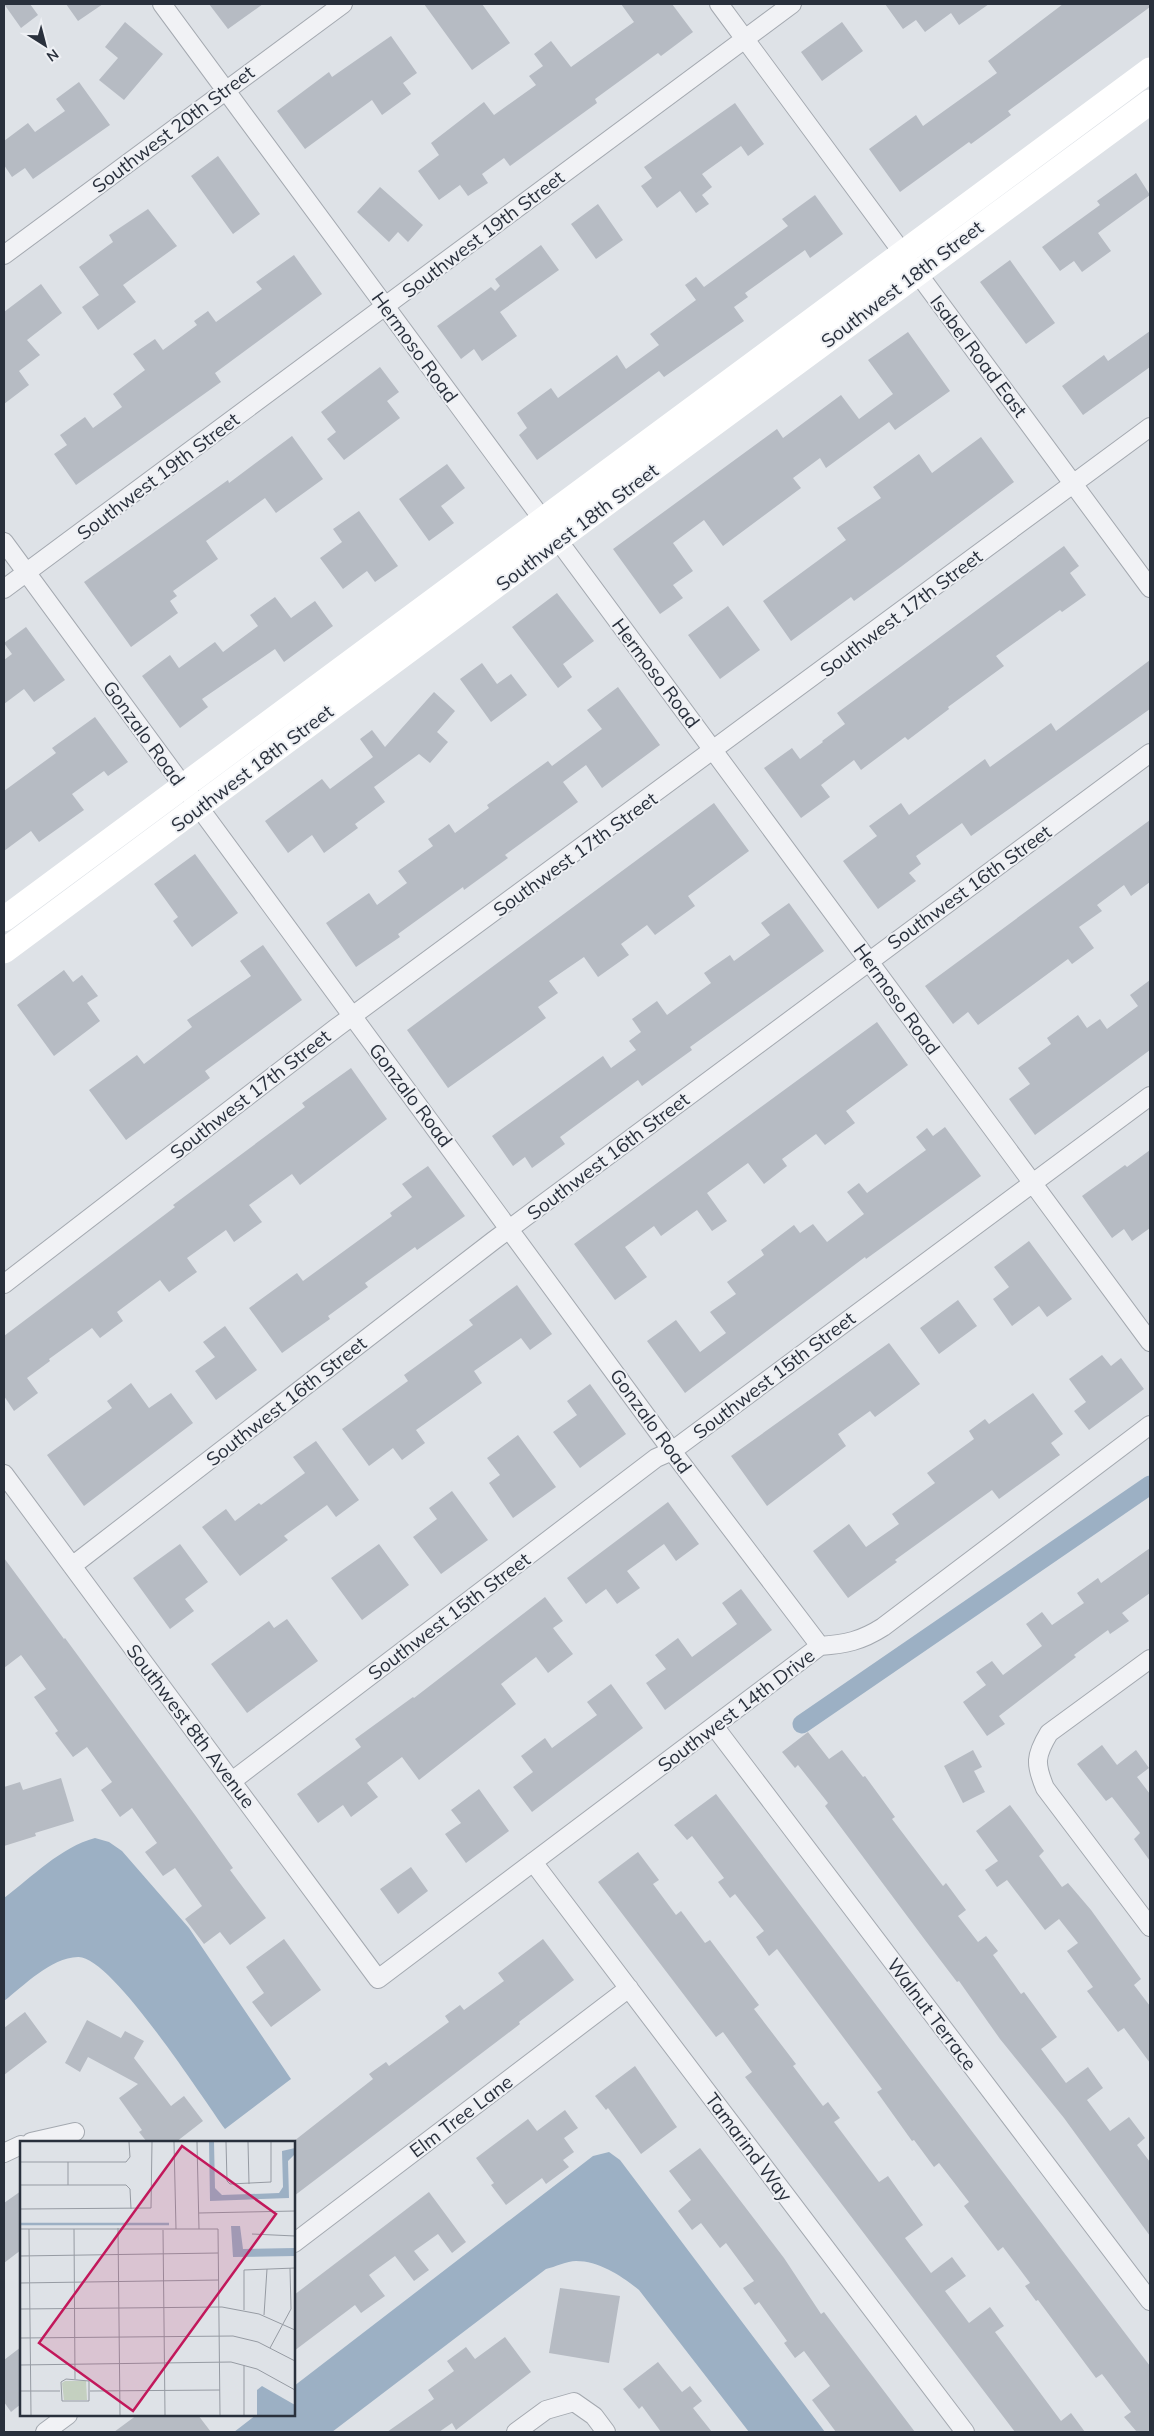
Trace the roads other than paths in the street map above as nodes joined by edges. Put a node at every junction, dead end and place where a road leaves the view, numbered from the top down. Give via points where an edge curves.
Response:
1 (162, 4) edge
2 (343, 4) edge
3 (718, 4) edge
4 (792, 4) edge
5 (744, 39) junction
6 (1150, 70) edge
7 (226, 90) junction
8 (1150, 102) edge
9 (4, 255) edge
10 (910, 263) junction
11 (385, 306) junction
12 (1150, 427) edge
13 (1074, 484) junction
14 (542, 521) junction
15 (4, 542) edge
16 (558, 542) junction
17 (27, 573) junction
18 (1150, 588) edge
19 (4, 589) edge
20 (714, 751) junction
21 (1150, 753) edge
22 (183, 787) junction
23 (198, 808) junction
24 (4, 919) edge
25 (4, 951) edge
26 (869, 961) junction
27 (353, 1018) junction
28 (1150, 1096) edge
29 (1033, 1183) junction
30 (510, 1229) junction
31 (4, 1284) edge
32 (1150, 1342) edge
33 (1150, 1425) edge
34 (672, 1451) junction
35 (4, 1474) edge
36 (72, 1566) junction
37 (820, 1646) junction
38 (1150, 1659) edge
39 (714, 1726) junction
40 (232, 1781) junction
41 (533, 1862) junction
42 (1150, 1927) edge
43 (378, 1979) joint
44 (628, 1988) junction
45 (75, 2132) dead end
46 (35, 2141) edge
47 (20, 2145) edge
48 (4, 2153) edge
49 (295, 2242) edge
50 (1150, 2301) edge
51 (67, 2416) edge
52 (46, 2432) edge
53 (516, 2432) edge
54 (606, 2432) edge
55 (965, 2432) edge

1 - 7 street, Hermoso Road
2 - 7 street, Southwest 20th Street
3 - 5 street, Isabel Road East
4 - 5 street, Southwest 19th Street
5 - 10 street, Isabel Road East
5 - 11 street, Southwest 19th Street
6 - 10 main road, Southwest 18th Street
7 - 9 street, Southwest 20th Street
7 - 11 street, Hermoso Road
8 - 10 main road, Southwest 18th Street
10 - 13 street, Isabel Road East
10 - 14 main road, Southwest 18th Street
10 - 16 main road, Southwest 18th Street
11 - 14 street, Hermoso Road
11 - 17 street, Southwest 19th Street
12 - 13 street, Southwest 17th Street
13 - 18 street, Isabel Road East
13 - 20 street, Southwest 17th Street
14 - 16 street, Hermoso Road
14 - 22 main road, Southwest 18th Street
15 - 17 street, Gonzalo Road
16 - 20 street, Hermoso Road
16 - 23 main road, Southwest 18th Street
17 - 19 street, Southwest 19th Street
17 - 22 street, Gonzalo Road
20 - 26 street, Hermoso Road
20 - 27 street, Southwest 17th Street
21 - 26 street, Southwest 16th Street
22 - 23 street, Gonzalo Road
22 - 24 main road, Southwest 18th Street
23 - 25 main road, Southwest 18th Street
23 - 27 street, Gonzalo Road
26 - 29 street, Hermoso Road
26 - 30 street, Southwest 16th Street
27 - 30 street, Gonzalo Road
27 - 31 street, Southwest 17th Street
28 - 29 street, Southwest 15th Street
29 - 32 street, Hermoso Road
29 - 34 street, Southwest 15th Street
30 - 34 street, Gonzalo Road
30 - 36 street, Southwest 16th Street
33 - 37 street, Southwest 14th Drive via 866,1638
34 - 37 street, Gonzalo Road
34 - 40 street, Southwest 15th Street via 656,1458
35 - 36 street, Southwest 8th Avenue
36 - 40 street, Southwest 8th Avenue
37 - 39 street, Southwest 14th Drive
38 - 42 street via 1049,1733 1038,1751 1037,1770 1045,1788
39 - 41 street, Southwest 14th Drive
39 - 50 street, Walnut Terrace
40 - 43 street, Southwest 8th Avenue
41 - 43 street, Southwest 14th Drive
41 - 44 street, Tamarind Way
44 - 49 street, Elm Tree Lane
44 - 55 street, Tamarind Way
45 - 46 street
47 - 48 street
51 - 52 street
53 - 54 street via 546,2410 574,2402 594,2416

